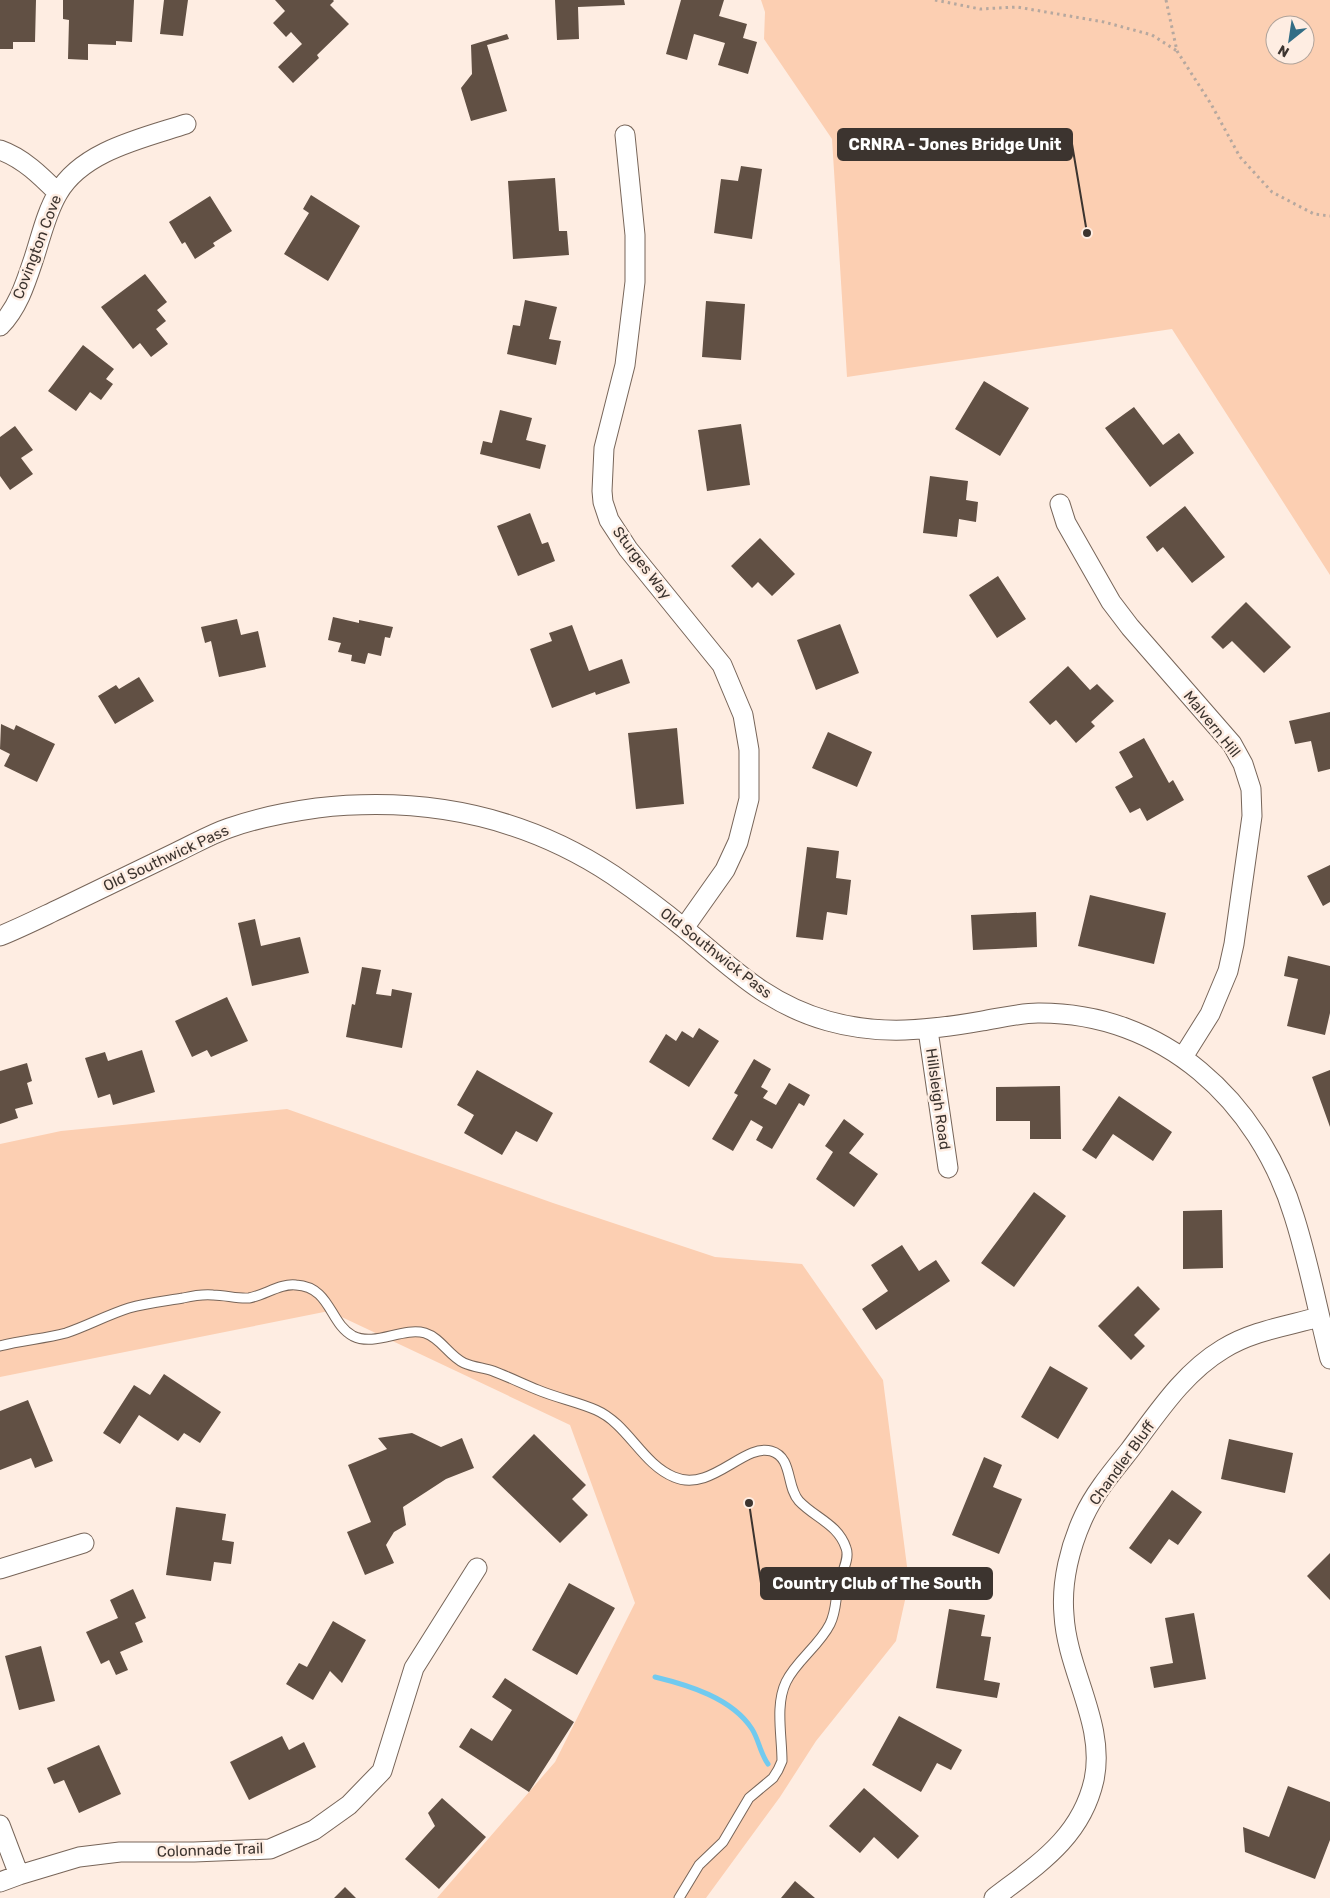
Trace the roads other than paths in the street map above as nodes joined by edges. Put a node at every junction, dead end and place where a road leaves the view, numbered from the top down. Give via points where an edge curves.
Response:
1 (186, 124) dead end
2 (625, 135) dead end
3 (0, 150) edge
4 (58, 193) junction
5 (0, 326) edge
6 (1060, 504) dead end
7 (684, 928) junction
8 (0, 936) edge
9 (928, 1030) junction
10 (1182, 1057) junction
11 (948, 1168) dead end
12 (1319, 1317) junction
13 (0, 1346) edge
14 (1330, 1359) edge
15 (84, 1543) dead end
16 (477, 1568) dead end
17 (0, 1569) edge
18 (0, 1825) edge
19 (19, 1875) junction
20 (0, 1882) edge
21 (679, 1898) edge
22 (994, 1898) edge

1 - 4 street, Covington Cove via 87,161 70,175
2 - 7 street, Sturges Way via 635,235 635,282 625,365 604,448 603,502 609,520 628,549 722,665 743,715 749,750 749,799 738,842 725,870
3 - 4 street via 36,172
4 - 5 street, Covington Cove via 26,284
6 - 10 street, Malvern Hill via 1066,523 1111,602 1232,744 1251,789 1252,816 1228,971 1210,1014
7 - 8 street, Old Southwick Pass via 601,867 517,827 484,816 438,808 359,804 288,812 228,828
7 - 9 street, Old Southwick Pass via 743,978 778,1002 798,1011 862,1028
9 - 10 street, Old Southwick Pass via 1035,1012 1072,1015 1110,1023 1148,1037
9 - 11 street, Hillsleigh Road
10 - 12 street, Old Southwick Pass via 1207,1076 1231,1101 1272,1160 1294,1215
12 - 14 street, Old Southwick Pass
12 - 22 street, Chandler Bluff via 1248,1336 1200,1365 1171,1395 1102,1486 1084,1516 1068,1562 1064,1615 1070,1656 1093,1726 1094,1780 1078,1822 1067,1837
13 - 21 lane via 65,1333 129,1308 211,1294 249,1298 296,1284 319,1293 351,1335 362,1339 424,1333 460,1361 598,1410 620,1427 664,1472 678,1479 708,1476 753,1452 764,1450 779,1455 798,1500 836,1529 848,1552 838,1585 836,1610 818,1642 787,1680 780,1699 782,1761 778,1770 749,1798 723,1842 698,1865
15 - 17 street
16 - 19 street, Colonnade Trail via 414,1668 382,1771 349,1805 314,1830 270,1849 120,1852 79,1857
18 - 19 street
19 - 20 street, Colonnade Trail

